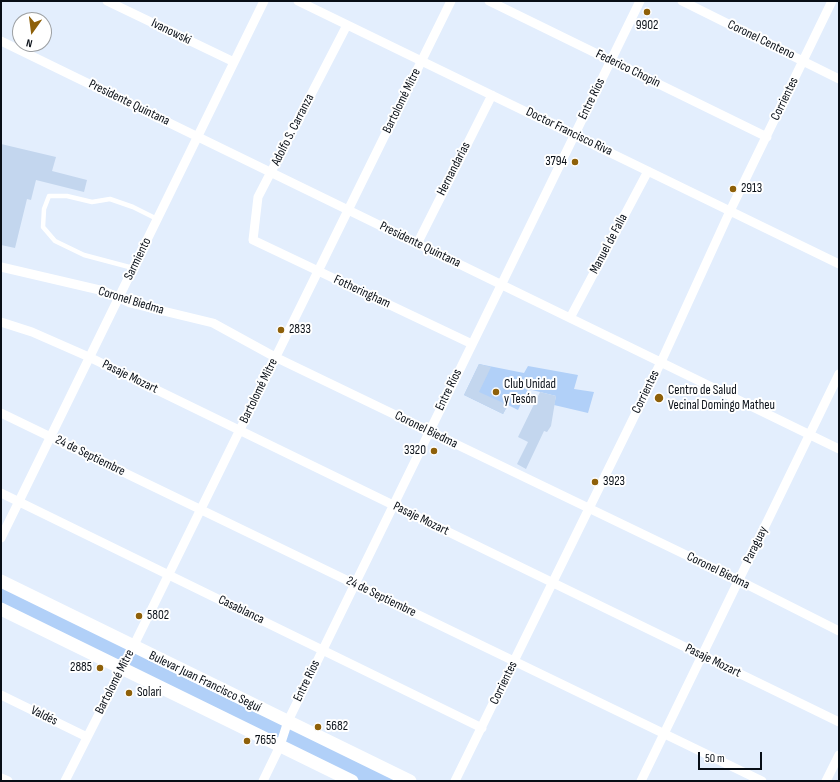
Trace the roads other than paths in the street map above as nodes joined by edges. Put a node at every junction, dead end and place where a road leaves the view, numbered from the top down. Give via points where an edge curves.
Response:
1 (108, 1) edge
2 (264, 1) edge
3 (298, 1) edge
4 (451, 1) edge
5 (489, 1) edge
6 (640, 1) edge
7 (682, 1) edge
8 (832, 1) edge
9 (346, 25) junction
10 (1, 41) edge
11 (611, 60) junction
12 (422, 61) junction
13 (804, 61) junction
14 (234, 62) junction
15 (839, 79) edge
16 (492, 95) junction
17 (574, 135) junction
18 (197, 137) junction
19 (767, 137) junction
20 (648, 171) junction
21 (272, 173) junction
22 (348, 210) junction
23 (730, 211) junction
24 (157, 220) junction
25 (253, 240) joint
26 (417, 244) junction
27 (839, 264) edge
28 (1, 267) edge
29 (133, 268) junction
30 (319, 271) junction
31 (501, 285) junction
32 (119, 298) junction
33 (570, 318) junction
34 (1, 322) edge
35 (472, 344) junction
36 (89, 357) junction
37 (275, 357) junction
38 (661, 362) junction
39 (839, 374) edge
40 (1, 413) edge
41 (240, 430) junction
42 (429, 432) junction
43 (809, 434) junction
44 (51, 437) junction
45 (839, 449) edge
46 (1, 493) edge
47 (19, 502) junction
48 (393, 505) junction
49 (589, 509) junction
50 (201, 510) junction
51 (1, 538) edge
52 (168, 575) junction
53 (738, 580) junction
54 (1, 581) edge
55 (553, 583) junction
56 (355, 584) junction
57 (1, 609) edge
58 (839, 631) edge
59 (133, 647) junction
60 (323, 650) junction
61 (702, 655) junction
62 (514, 661) junction
63 (122, 668) junction
64 (1, 695) edge
65 (288, 721) junction
66 (839, 722) edge
67 (482, 728) junction
68 (664, 734) junction
69 (87, 737) junction
70 (280, 746) junction
71 (839, 755) edge
72 (1, 778) edge
73 (8, 781) edge
74 (65, 781) edge
75 (263, 781) edge
76 (352, 781) edge
77 (410, 781) edge
78 (456, 781) edge
79 (641, 781) edge
80 (762, 781) edge
81 (826, 781) edge

1 - 14 street, Ivanowski
2 - 14 street, Sarmiento
3 - 9 street, Doctor Francisco Riva
4 - 12 street, Bartolomé Mitre
5 - 11 street, Federico Chopin
6 - 11 street, Entre Ríos
7 - 13 street, Coronel Centeno
8 - 13 street, Corrientes
9 - 12 street, Doctor Francisco Riva
9 - 21 street, Adolfo S. Carranza
10 - 18 street, Presidente Quintana
11 - 17 street, Entre Ríos
11 - 19 street, Federico Chopin
12 - 16 street, Doctor Francisco Riva
12 - 22 street, Bartolomé Mitre
13 - 15 street, Coronel Centeno
13 - 19 street, Corrientes
14 - 18 street, Sarmiento
16 - 17 street, Doctor Francisco Riva
16 - 26 street, Hernandarias
17 - 20 street, Doctor Francisco Riva
17 - 31 street, Entre Ríos
18 - 21 street, Presidente Quintana
18 - 24 street, Sarmiento
19 - 23 street, Corrientes
20 - 23 street, Doctor Francisco Riva
20 - 33 street, Manuel de Falla
21 - 22 street, Presidente Quintana
21 - 25 street, Adolfo S. Carranza via 258,197
22 - 26 street, Presidente Quintana
22 - 30 street, Bartolomé Mitre
23 - 27 street, Doctor Francisco Riva
23 - 38 street, Corrientes
24 - 29 street, Sarmiento
24 - 29 lane via 133,207 110,199 92,202 67,196 49,196 44,208 43,227 55,241 84,255
25 - 30 street, Fotheringham
26 - 31 street, Presidente Quintana
28 - 32 street, Coronel Biedma via 104,291
29 - 32 street, Sarmiento
30 - 35 street, Fotheringham
30 - 37 street, Bartolomé Mitre
31 - 33 street, Presidente Quintana
31 - 35 street, Entre Ríos
32 - 36 street, Sarmiento
32 - 37 street, Coronel Biedma via 130,303 213,323
33 - 38 street, Presidente Quintana
34 - 36 street, Pasaje Mozart via 32,332
35 - 42 street, Entre Ríos
36 - 41 street, Pasaje Mozart
36 - 44 street, Sarmiento
37 - 41 street, Bartolomé Mitre
37 - 42 street, Coronel Biedma
38 - 43 street, Presidente Quintana
38 - 49 street, Corrientes
39 - 43 street, Paraguay
40 - 44 street, 24 de Septiembre
41 - 48 street, Pasaje Mozart
41 - 50 street, Bartolomé Mitre
42 - 48 street, Entre Ríos
42 - 49 street, Coronel Biedma
43 - 45 street, Presidente Quintana
43 - 53 street, Paraguay
44 - 47 street, Sarmiento
44 - 50 street, 24 de Septiembre
46 - 47 street, Casablanca
47 - 51 street, Sarmiento
47 - 52 street, Casablanca
48 - 55 street, Pasaje Mozart
48 - 56 street, Entre Ríos
49 - 53 street, Coronel Biedma
49 - 55 street, Corrientes
50 - 52 street, Bartolomé Mitre
50 - 56 street, 24 de Septiembre
52 - 59 street, Bartolomé Mitre
52 - 60 street, Casablanca
53 - 58 street, Coronel Biedma
53 - 61 street, Paraguay
54 - 59 main road, Bulevar Juan Francisco Seguí
55 - 61 street, Pasaje Mozart
55 - 62 street, Corrientes
56 - 60 street, Entre Ríos
56 - 62 street, 24 de Septiembre
57 - 63 main road, Bulevar Juan Francisco Seguí
59 - 63 street, Bartolomé Mitre
59 - 65 main road, Bulevar Juan Francisco Seguí
60 - 65 street, Entre Ríos
60 - 67 street, Casablanca
61 - 66 street, Pasaje Mozart
61 - 68 street, Paraguay
62 - 67 street, Corrientes
62 - 68 street, 24 de Septiembre
63 - 69 street, Bartolomé Mitre
63 - 70 main road, Bulevar Juan Francisco Seguí
64 - 69 street, Valdés
65 - 70 street, Entre Ríos
65 - 77 main road, Bulevar Juan Francisco Seguí
67 - 78 street, Corrientes
68 - 79 street, Paraguay
68 - 80 street, 24 de Septiembre
69 - 74 street, Bartolomé Mitre
70 - 75 street, Entre Ríos
70 - 76 main road, Bulevar Juan Francisco Seguí
71 - 81 street
72 - 73 street

